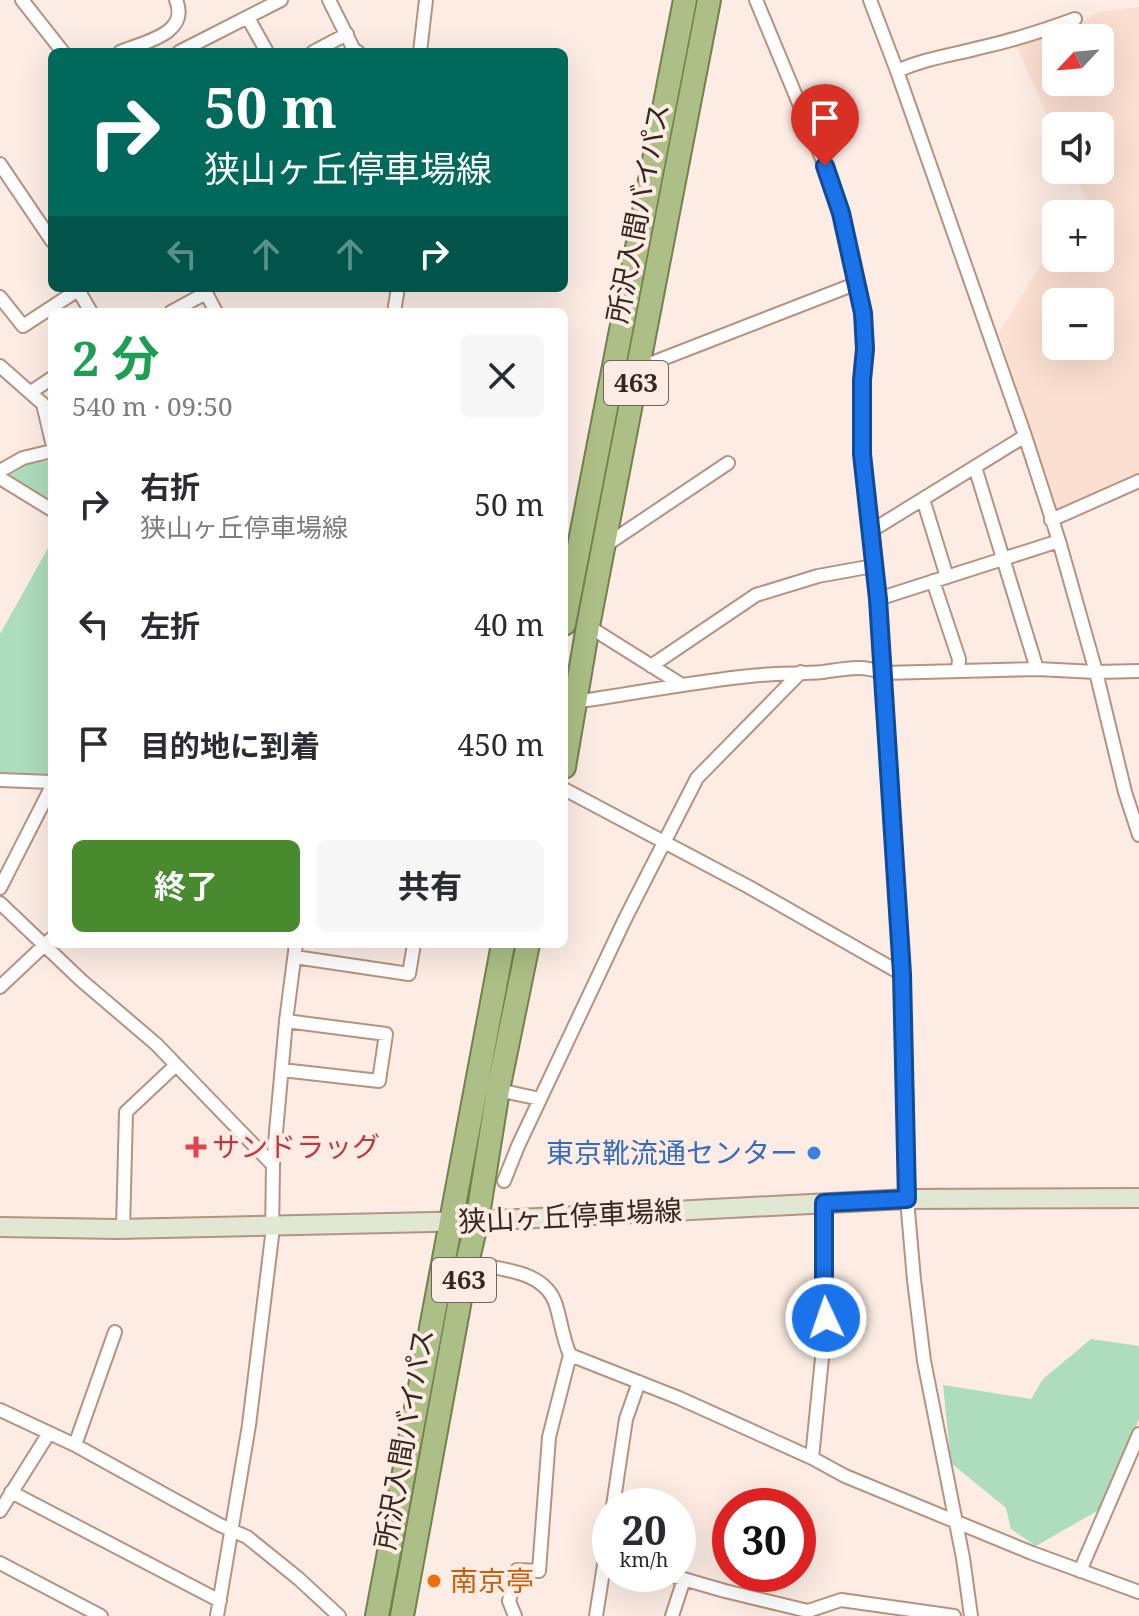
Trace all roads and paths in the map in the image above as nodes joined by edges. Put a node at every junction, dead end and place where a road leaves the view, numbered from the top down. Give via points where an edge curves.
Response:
1 (22, 0) edge
2 (176, 0) edge
3 (281, 0) edge
4 (329, 0) edge
5 (426, 0) edge
6 (685, 0) edge
7 (709, 0) edge
8 (756, 0) edge
9 (870, 0) edge
10 (248, 18) junction
11 (1075, 19) dead end
12 (169, 32) junction
13 (347, 34) junction
14 (60, 48) edge
15 (130, 48) edge
16 (176, 48) edge
17 (185, 48) edge
18 (265, 48) edge
19 (321, 48) edge
20 (353, 48) edge
21 (420, 48) edge
22 (897, 71) junction
23 (0, 164) edge
24 (12, 181) junction
25 (0, 189) edge
26 (48, 235) edge
27 (855, 284) junction
28 (73, 292) edge
29 (0, 297) edge
30 (49, 308) edge
31 (178, 308) edge
32 (214, 308) edge
33 (48, 309) edge
34 (0, 366) edge
35 (639, 368) junction
36 (48, 381) edge
37 (31, 392) junction
38 (48, 421) edge
39 (1025, 436) junction
40 (48, 452) edge
41 (728, 463) dead end
42 (975, 467) junction
43 (0, 471) edge
44 (0, 478) edge
45 (1139, 481) edge
46 (923, 499) junction
47 (48, 508) edge
48 (1051, 520) junction
49 (871, 531) junction
50 (1059, 541) junction
51 (603, 547) junction
52 (1003, 559) junction
53 (873, 566) junction
54 (947, 577) junction
55 (933, 581) junction
56 (568, 598) edge
57 (878, 599) junction
58 (588, 626) junction
59 (651, 666) junction
60 (1037, 669) junction
61 (958, 670) junction
62 (1139, 671) edge
63 (801, 672) junction
64 (1096, 672) junction
65 (883, 673) junction
66 (682, 685) junction
67 (570, 703) edge
68 (568, 724) edge
69 (0, 780) edge
70 (48, 784) edge
71 (568, 791) edge
72 (48, 792) edge
73 (1139, 835) edge
74 (664, 841) junction
75 (0, 888) edge
76 (0, 903) edge
77 (48, 942) edge
78 (54, 948) edge
79 (413, 948) edge
80 (502, 948) edge
81 (527, 948) edge
82 (296, 950) edge
83 (902, 974) junction
84 (0, 987) edge
85 (286, 1021) junction
86 (176, 1065) junction
87 (282, 1070) junction
88 (498, 1090) junction
89 (540, 1099) junction
90 (273, 1165) junction
91 (504, 1181) dead end
92 (1139, 1198) edge
93 (907, 1199) junction
94 (824, 1203) junction
95 (452, 1221) junction
96 (477, 1221) junction
97 (273, 1225) junction
98 (0, 1227) edge
99 (123, 1229) junction
100 (480, 1265) dead end
101 (115, 1332) dead end
102 (570, 1355) junction
103 (639, 1382) junction
104 (0, 1410) edge
105 (49, 1433) junction
106 (1139, 1434) edge
107 (75, 1445) junction
108 (812, 1458) junction
109 (616, 1488) edge
110 (11, 1492) junction
111 (0, 1511) edge
112 (956, 1522) junction
113 (231, 1529) junction
114 (0, 1563) edge
115 (1080, 1571) junction
116 (696, 1582) edge
117 (601, 1592) edge
118 (680, 1592) edge
119 (1139, 1592) edge
120 (220, 1601) junction
121 (101, 1616) edge
122 (217, 1616) edge
123 (339, 1616) edge
124 (377, 1616) edge
125 (402, 1616) edge
126 (515, 1616) edge
127 (596, 1616) edge
128 (672, 1616) edge
129 (954, 1616) edge
130 (971, 1616) edge

1 - 14 street
2 - 12 street via 176,25
3 - 10 street
4 - 13 street
5 - 21 street
6 - 56 highway, 所沢入間バイパス / 463
7 - 35 highway, 所沢入間バイパス / 463
8 - 27 street via 825,166
9 - 22 street
10 - 17 street
10 - 18 street
11 - 22 street
12 - 15 street
12 - 16 street
13 - 19 street
13 - 20 street
22 - 39 street
23 - 24 street
24 - 25 street
24 - 26 street
27 - 35 street
27 - 49 street via 863,313 862,454
28 - 30 street
29 - 33 street via 23,326
31 - 32 street via 206,293
34 - 37 street
35 - 51 highway, 所沢入間バイパス / 463
36 - 37 street
37 - 38 street via 43,404
39 - 42 street
39 - 48 street
40 - 43 street
41 - 51 street
42 - 46 street
42 - 52 street
44 - 47 street
45 - 48 street
46 - 49 street
46 - 54 street
48 - 50 street
49 - 53 street
50 - 52 street
50 - 64 street
51 - 58 highway, 所沢入間バイパス / 463
52 - 54 street
52 - 60 street
53 - 57 street
53 - 59 street via 756,595
54 - 55 street
55 - 57 street
55 - 61 street
57 - 65 street
58 - 59 street
58 - 67 highway, 所沢入間バイパス / 463
59 - 66 street
60 - 61 street
60 - 64 street
61 - 65 street
62 - 64 street
63 - 65 street via 847,667
63 - 66 street
63 - 74 street via 697,778
64 - 73 street
65 - 83 street
66 - 67 street
67 - 68 highway, 所沢入間バイパス / 463
69 - 70 street
71 - 74 street
72 - 75 street
74 - 83 street
74 - 89 street
76 - 77 street
77 - 84 street
78 - 86 street
79 - 82 street via 409,974
80 - 95 highway, 所沢入間バイパス / 463
81 - 88 highway, 所沢入間バイパス / 463
82 - 85 street
83 - 93 street
85 - 87 street
85 - 87 street via 386,1034 379,1081
86 - 90 street
86 - 99 street via 126,1112
87 - 90 street
88 - 89 street
88 - 96 highway, 所沢入間バイパス / 463
89 - 91 street
90 - 97 street
92 - 93 main road, 狭山ヶ丘停車場線
93 - 94 main road, 狭山ヶ丘停車場線
93 - 112 street via 924,1361
94 - 96 main road, 狭山ヶ丘停車場線
94 - 108 street via 826,1318
95 - 96 main road, 狭山ヶ丘停車場線
95 - 97 main road, 狭山ヶ丘停車場線
95 - 124 highway, 所沢入間バイパス / 463
96 - 125 highway, 所沢入間バイパス / 463
97 - 99 main road, 狭山ヶ丘停車場線
97 - 113 street
98 - 99 main road, 狭山ヶ丘停車場線
100 - 102 street via 512,1271 548,1289
101 - 107 street
102 - 103 street
102 - 126 street via 549,1437 539,1571 517,1570 509,1601
103 - 108 street
103 - 109 street via 626,1419
104 - 105 street
105 - 107 street
105 - 110 street
106 - 115 street
107 - 113 street
108 - 112 street
110 - 111 street
110 - 120 street
112 - 115 street
112 - 130 street
113 - 120 street
113 - 123 street
114 - 121 street
115 - 119 street
116 - 129 street via 808,1611 841,1600
117 - 127 street
118 - 128 street
120 - 122 street

